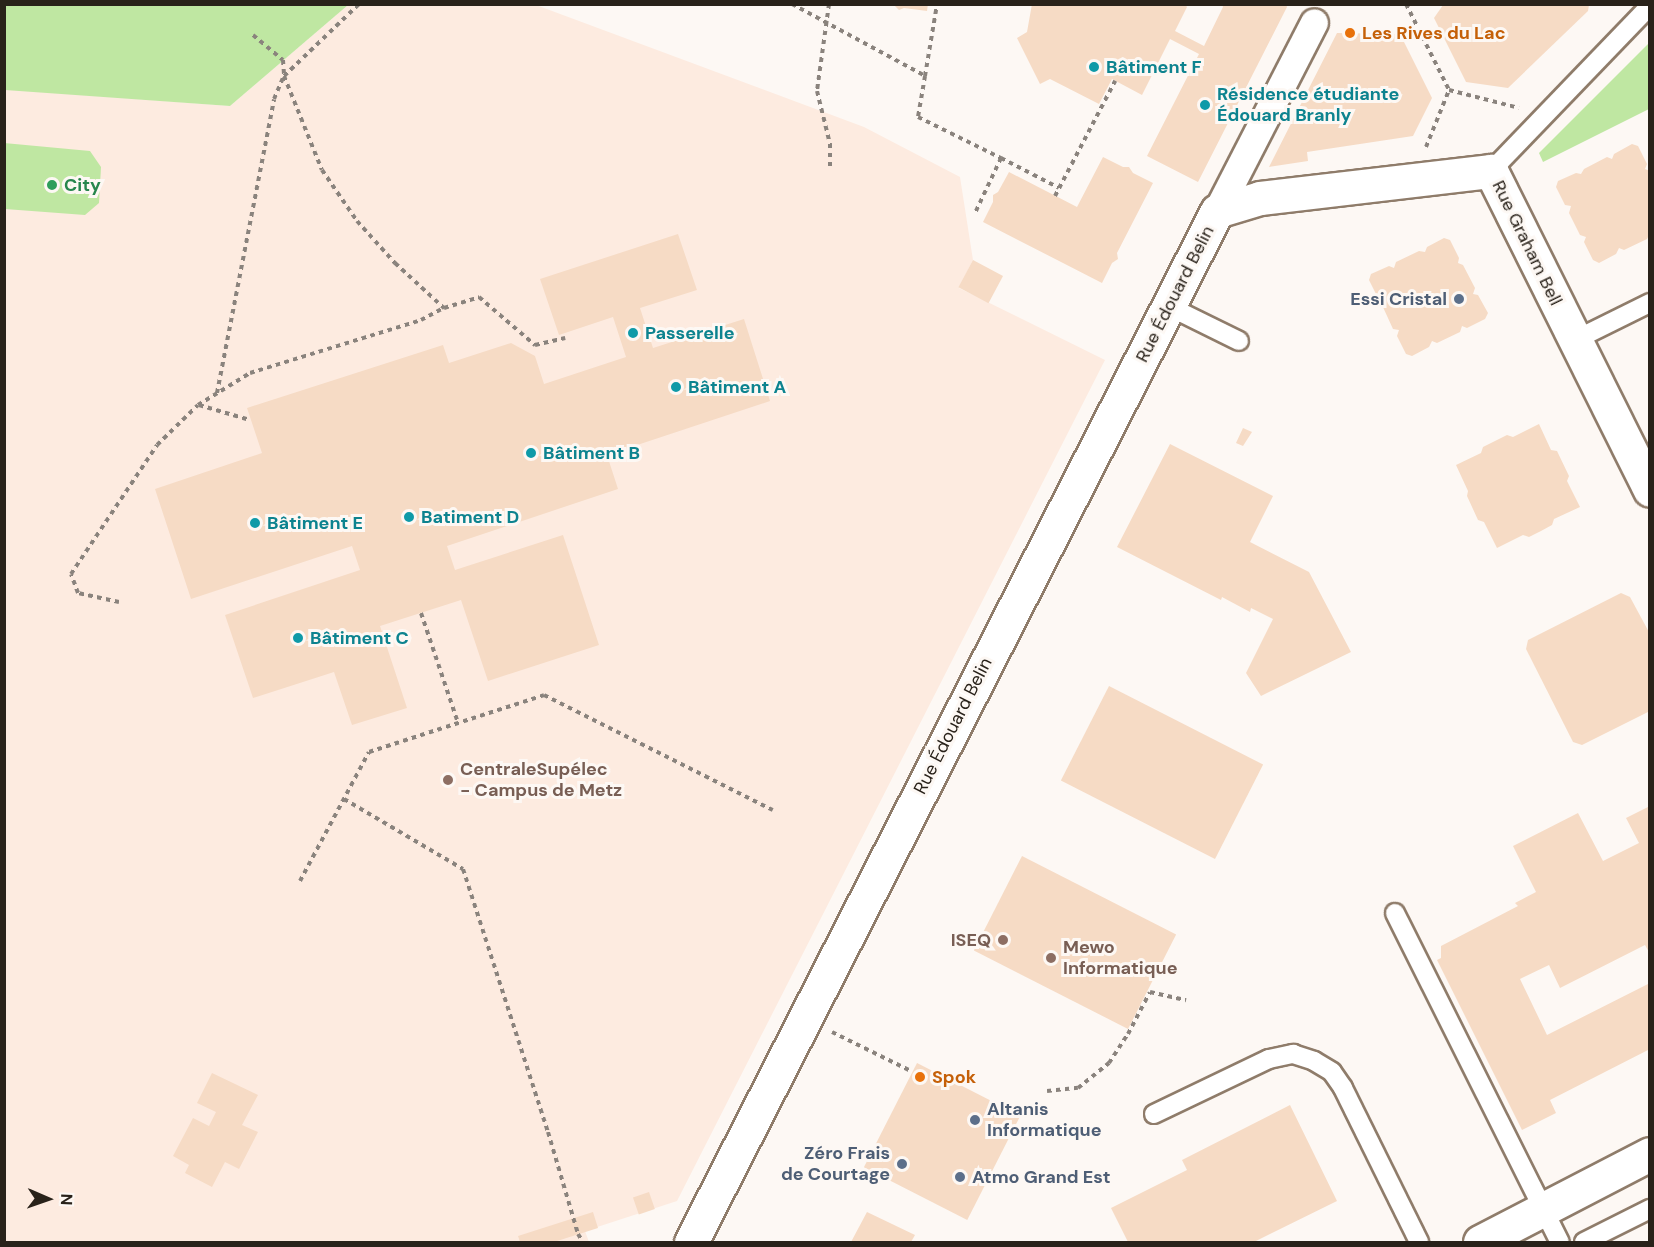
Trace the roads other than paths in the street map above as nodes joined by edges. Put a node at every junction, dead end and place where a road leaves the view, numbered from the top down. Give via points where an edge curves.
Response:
1 (1650, 6) edge
2 (1314, 22) dead end
3 (1491, 171) junction
4 (1260, 198) joint
5 (1217, 211) junction
6 (1650, 303) edge
7 (1168, 306) junction
8 (1575, 340) junction
9 (1239, 341) dead end
10 (1650, 490) edge
11 (1395, 913) dead end
12 (1154, 1114) dead end
13 (1650, 1154) edge
14 (1650, 1209) edge
15 (1543, 1210) junction
16 (691, 1242) edge
17 (1419, 1242) edge
18 (1480, 1242) edge
19 (1560, 1242) edge
20 (1584, 1242) edge

1 - 3 lane
2 - 5 street, Rue Édouard Belin
3 - 4 street, Rue Graham Bell
3 - 8 street, Rue Graham Bell
4 - 5 street, Rue Édouard Belin
5 - 7 street, Rue Édouard Belin
6 - 8 lane
7 - 9 lane
7 - 16 street, Rue Édouard Belin
8 - 10 street, Rue Graham Bell
11 - 15 lane
12 - 17 lane via 1269,1059 1293,1054 1314,1061 1332,1072 1343,1088
13 - 15 street
14 - 20 lane
15 - 18 street
15 - 19 lane

